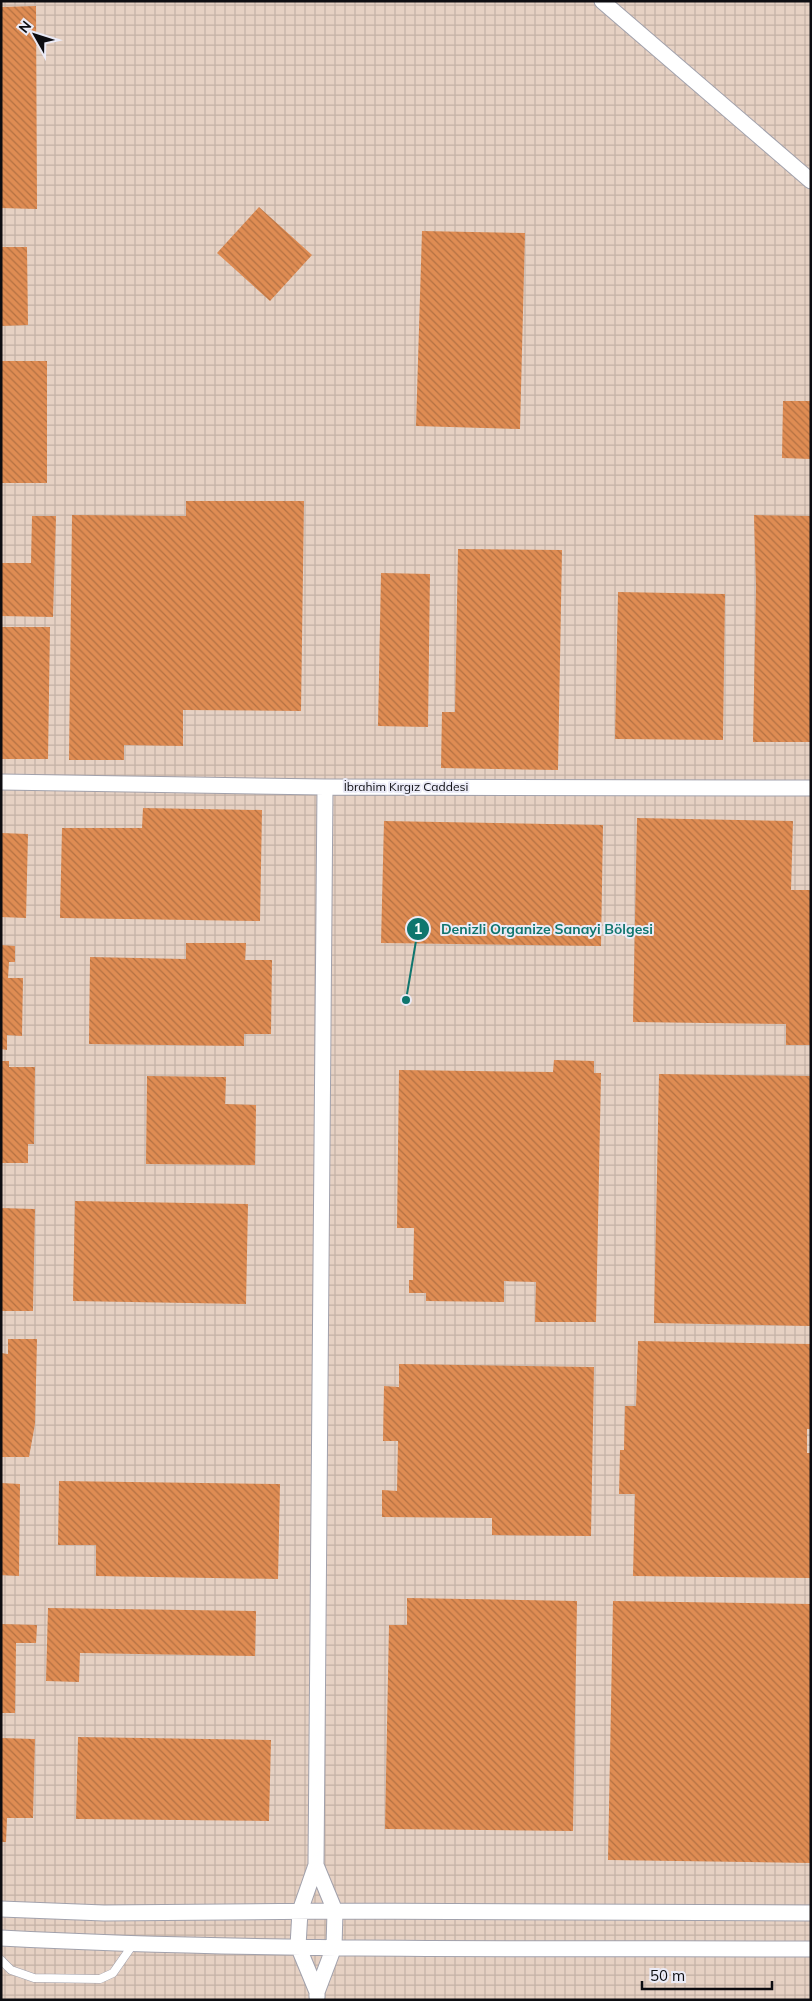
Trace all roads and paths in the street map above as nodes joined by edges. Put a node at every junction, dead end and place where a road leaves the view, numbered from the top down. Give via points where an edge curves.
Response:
1 (602, 1) edge
2 (811, 181) edge
3 (1, 782) edge
4 (325, 787) junction
5 (811, 788) edge
6 (316, 1865) junction
7 (1, 1909) edge
8 (300, 1911) junction
9 (335, 1911) junction
10 (811, 1913) edge
11 (1, 1938) edge
12 (134, 1943) junction
13 (298, 1946) junction
14 (334, 1947) junction
15 (811, 1948) edge
16 (1, 1960) edge
17 (317, 1996) edge

1 - 2 street
3 - 4 street, İbrahim Kırgız Caddesi
4 - 5 street, İbrahim Kırgız Caddesi
4 - 6 street
6 - 8 street
6 - 9 street
7 - 8 street via 104,1913
8 - 9 street
8 - 13 street
9 - 10 street
9 - 14 street
11 - 12 street
12 - 13 street
12 - 16 lane via 113,1973 100,1980 34,1978 11,1970
13 - 14 street
13 - 17 street
14 - 15 street
14 - 17 street

